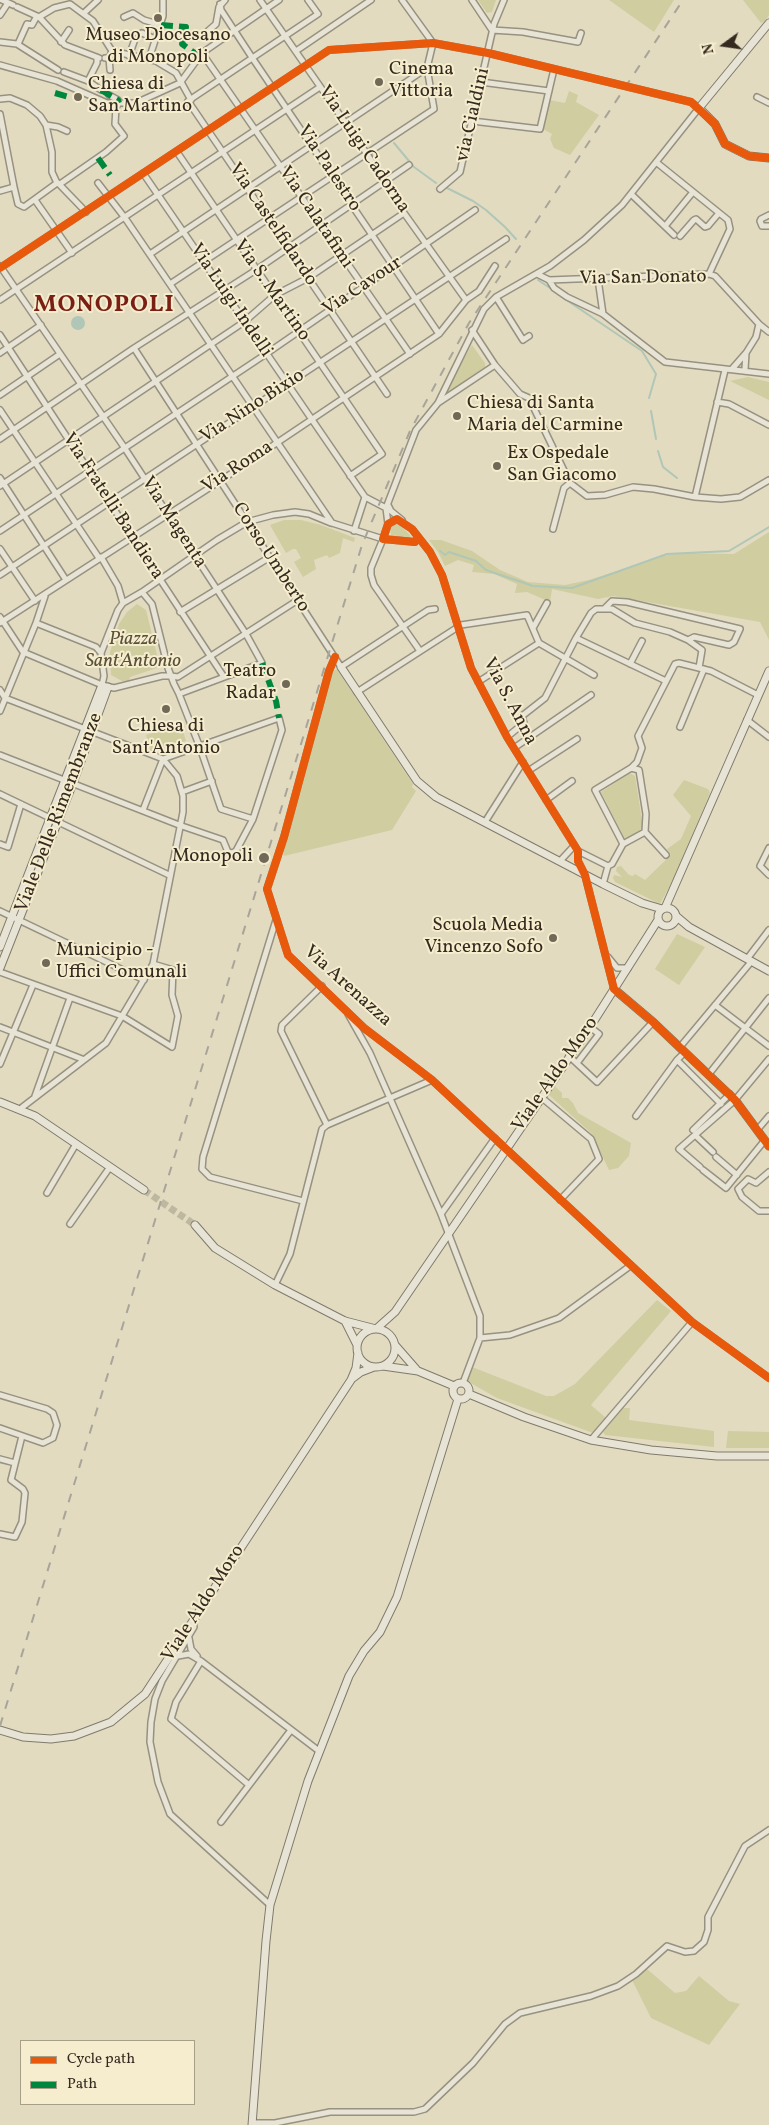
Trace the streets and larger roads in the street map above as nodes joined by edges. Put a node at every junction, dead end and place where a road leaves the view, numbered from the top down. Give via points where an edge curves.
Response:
1 (98, 0) edge
2 (163, 0) edge
3 (225, 0) edge
4 (260, 0) edge
5 (279, 0) edge
6 (308, 0) edge
7 (371, 0) edge
8 (402, 0) edge
9 (472, 0) edge
10 (504, 1) edge
11 (10, 4) edge
12 (220, 4) junction
13 (266, 9) junction
14 (84, 13) junction
15 (0, 16) edge
16 (38, 17) junction
17 (124, 17) dead end
18 (769, 23) edge
19 (161, 25) junction
20 (69, 30) dead end
21 (492, 30) junction
22 (235, 31) junction
23 (142, 33) dead end
24 (581, 33) dead end
25 (286, 36) junction
26 (135, 39) dead end
27 (155, 39) junction
28 (0, 42) edge
29 (61, 42) junction
30 (216, 42) junction
31 (18, 44) junction
32 (433, 44) junction
33 (112, 50) junction
34 (296, 51) junction
35 (202, 53) junction
36 (488, 53) junction
37 (129, 56) junction
38 (149, 59) junction
39 (253, 59) junction
40 (0, 65) edge
41 (305, 65) junction
42 (427, 68) junction
43 (554, 69) junction
44 (110, 70) dead end
45 (221, 80) junction
46 (88, 81) junction
47 (481, 82) junction
48 (180, 83) junction
49 (272, 87) junction
50 (320, 87) junction
51 (101, 90) dead end
52 (549, 91) junction
53 (109, 95) dead end
54 (758, 98) dead end
55 (0, 99) edge
56 (190, 100) junction
57 (769, 103) edge
58 (118, 105) junction
59 (699, 108) junction
60 (241, 109) junction
61 (288, 109) junction
62 (0, 114) edge
63 (472, 121) junction
64 (346, 124) junction
65 (46, 125) junction
66 (256, 130) junction
67 (67, 131) dead end
68 (208, 131) junction
69 (313, 146) junction
70 (177, 152) junction
71 (223, 152) junction
72 (367, 154) junction
73 (769, 158) edge
74 (656, 162) junction
75 (409, 165) dead end
76 (281, 167) junction
77 (143, 173) junction
78 (191, 174) junction
79 (333, 176) junction
80 (58, 183) junction
81 (98, 183) dead end
82 (385, 183) junction
83 (14, 187) junction
84 (440, 189) dead end
85 (248, 190) junction
86 (0, 192) edge
87 (693, 192) junction
88 (631, 194) junction
89 (110, 196) junction
90 (158, 196) junction
91 (301, 197) junction
92 (35, 200) junction
93 (353, 205) junction
94 (475, 210) dead end
95 (216, 211) junction
96 (86, 212) junction
97 (404, 213) junction
98 (719, 213) junction
99 (769, 215) edge
100 (125, 218) junction
101 (268, 218) junction
102 (666, 225) junction
103 (321, 226) junction
104 (769, 226) edge
105 (57, 231) junction
106 (183, 232) junction
107 (372, 235) junction
108 (506, 239) dead end
109 (236, 240) junction
110 (426, 244) junction
111 (288, 248) junction
112 (72, 253) junction
113 (150, 254) junction
114 (341, 256) junction
115 (203, 262) junction
116 (394, 266) junction
117 (495, 266) dead end
118 (0, 267) edge
119 (256, 270) junction
120 (537, 274) junction
121 (709, 274) junction
122 (308, 278) junction
123 (450, 278) junction
124 (598, 279) junction
125 (550, 280) junction
126 (170, 284) junction
127 (362, 287) junction
128 (17, 289) junction
129 (222, 290) junction
130 (275, 295) junction
131 (496, 297) junction
132 (0, 300) edge
133 (416, 300) junction
134 (466, 300) junction
135 (329, 310) junction
136 (188, 313) junction
137 (603, 314) junction
138 (386, 320) junction
139 (244, 322) junction
140 (759, 324) junction
141 (41, 326) junction
142 (472, 330) junction
143 (299, 331) junction
144 (769, 332) edge
145 (439, 334) junction
146 (0, 336) edge
147 (529, 336) dead end
148 (352, 342) junction
149 (210, 344) junction
150 (8, 347) junction
151 (134, 348) junction
152 (0, 353) edge
153 (746, 353) junction
154 (60, 354) junction
155 (266, 354) junction
156 (410, 354) junction
157 (320, 363) junction
158 (495, 365) junction
159 (732, 369) junction
160 (745, 369) junction
161 (725, 370) junction
162 (769, 374) edge
163 (232, 375) junction
164 (26, 377) junction
165 (375, 377) junction
166 (154, 380) junction
167 (81, 385) junction
168 (287, 385) junction
169 (387, 394) dead end
170 (0, 395) edge
171 (344, 398) junction
172 (717, 402) junction
173 (438, 403) junction
174 (254, 407) junction
175 (47, 408) junction
176 (0, 410) edge
177 (176, 414) junction
178 (102, 417) junction
179 (311, 420) junction
180 (769, 425) edge
181 (13, 430) junction
182 (0, 439) edge
183 (69, 440) junction
184 (278, 442) junction
185 (196, 444) junction
186 (124, 447) junction
187 (35, 463) junction
188 (89, 471) junction
189 (350, 476) junction
190 (0, 478) edge
191 (144, 479) junction
192 (769, 480) edge
193 (220, 481) junction
194 (570, 483) junction
195 (2, 485) edge
196 (56, 494) junction
197 (366, 497) junction
198 (695, 498) junction
199 (109, 502) junction
200 (386, 505) junction
201 (24, 515) junction
202 (167, 515) junction
203 (247, 522) junction
204 (332, 523) junction
205 (405, 523) junction
206 (75, 524) junction
207 (388, 524) junction
208 (554, 529) dead end
209 (354, 531) junction
210 (0, 532) edge
211 (132, 537) junction
212 (418, 537) junction
213 (383, 539) junction
214 (44, 547) junction
215 (0, 549) edge
216 (194, 556) junction
217 (270, 557) junction
218 (100, 558) junction
219 (12, 567) junction
220 (0, 575) edge
221 (66, 580) junction
222 (159, 580) junction
223 (216, 590) junction
224 (142, 592) junction
225 (45, 596) junction
226 (298, 600) junction
227 (35, 601) junction
228 (123, 602) junction
229 (547, 603) dead end
230 (605, 608) junction
231 (435, 610) dead end
232 (180, 612) junction
233 (1, 621) edge
234 (36, 623) junction
235 (402, 626) junction
236 (456, 628) junction
237 (533, 628) junction
238 (246, 634) junction
239 (576, 638) junction
240 (688, 640) junction
241 (642, 641) dead end
242 (539, 643) junction
243 (420, 651) junction
244 (24, 652) junction
245 (101, 653) junction
246 (211, 656) junction
247 (335, 657) junction
248 (566, 658) junction
249 (630, 664) junction
250 (342, 667) junction
251 (702, 669) junction
252 (769, 671) edge
253 (594, 675) dead end
254 (171, 676) junction
255 (224, 677) junction
256 (666, 681) junction
257 (478, 682) junction
258 (105, 686) junction
259 (0, 690) edge
260 (357, 692) junction
261 (179, 694) junction
262 (758, 695) junction
263 (591, 696) dead end
264 (5, 698) junction
265 (0, 712) edge
266 (748, 720) junction
267 (680, 727) dead end
268 (88, 731) junction
269 (507, 736) junction
270 (769, 737) edge
271 (577, 739) dead end
272 (199, 745) junction
273 (514, 748) junction
274 (0, 755) edge
275 (163, 759) junction
276 (523, 762) junction
277 (631, 768) junction
278 (528, 771) junction
279 (64, 780) junction
280 (212, 781) junction
281 (572, 781) dead end
282 (73, 783) junction
283 (182, 792) junction
284 (0, 794) edge
285 (546, 800) junction
286 (21, 804) junction
287 (143, 810) junction
288 (50, 818) junction
289 (253, 819) junction
290 (58, 822) junction
291 (485, 822) junction
292 (179, 825) junction
293 (645, 832) junction
294 (0, 844) edge
295 (623, 844) junction
296 (574, 846) junction
297 (769, 848) edge
298 (578, 851) junction
299 (666, 855) dead end
300 (560, 861) junction
301 (608, 866) junction
302 (769, 874) edge
303 (170, 875) junction
304 (585, 875) junction
305 (603, 884) junction
306 (674, 892) junction
307 (642, 903) junction
308 (664, 909) junction
309 (0, 911) edge
310 (676, 915) junction
311 (11, 917) junction
312 (276, 919) junction
313 (658, 919) junction
314 (19, 920) junction
315 (669, 926) junction
316 (694, 930) junction
317 (769, 930) edge
318 (650, 936) junction
319 (0, 947) edge
320 (605, 947) junction
321 (749, 961) junction
322 (153, 964) junction
323 (0, 968) edge
324 (628, 968) junction
325 (769, 971) edge
326 (0, 972) edge
327 (144, 980) junction
328 (34, 985) junction
329 (322, 986) junction
330 (614, 989) junction
331 (70, 998) junction
332 (769, 998) edge
333 (715, 1005) junction
334 (344, 1009) junction
335 (122, 1016) junction
336 (653, 1022) junction
337 (0, 1027) edge
338 (590, 1027) junction
339 (745, 1029) junction
340 (14, 1032) junction
341 (769, 1046) edge
342 (52, 1047) junction
343 (683, 1049) junction
344 (569, 1056) junction
345 (82, 1059) junction
346 (769, 1059) edge
347 (677, 1060) junction
348 (577, 1063) junction
349 (0, 1064) edge
350 (709, 1074) junction
351 (432, 1080) junction
352 (541, 1096) junction
353 (34, 1097) junction
354 (732, 1097) junction
355 (390, 1098) junction
356 (0, 1102) edge
357 (721, 1104) junction
358 (20, 1108) junction
359 (636, 1116) dead end
360 (769, 1116) edge
361 (327, 1125) junction
362 (758, 1129) junction
363 (694, 1133) junction
364 (495, 1138) junction
365 (767, 1143) edge
366 (76, 1144) junction
367 (505, 1148) junction
368 (110, 1167) junction
369 (769, 1172) edge
370 (737, 1175) junction
371 (144, 1190) tunnel mouth
372 (47, 1194) dead end
373 (560, 1200) junction
374 (303, 1202) junction
375 (769, 1210) edge
376 (441, 1214) junction
377 (70, 1224) dead end
378 (195, 1224) tunnel mouth
379 (448, 1232) junction
380 (630, 1266) junction
381 (275, 1286) junction
382 (395, 1312) junction
383 (345, 1321) junction
384 (692, 1322) junction
385 (376, 1329) junction
386 (389, 1334) junction
387 (480, 1338) junction
388 (395, 1345) junction
389 (358, 1349) junction
390 (378, 1366) junction
391 (418, 1371) junction
392 (769, 1378) edge
393 (350, 1380) junction
394 (463, 1383) junction
395 (454, 1386) junction
396 (469, 1394) junction
397 (0, 1395) edge
398 (458, 1399) junction
399 (0, 1428) edge
400 (22, 1436) junction
401 (591, 1440) junction
402 (769, 1456) edge
403 (0, 1459) edge
404 (14, 1463) junction
405 (0, 1534) edge
406 (193, 1620) junction
407 (189, 1636) junction
408 (177, 1656) junction
409 (201, 1661) junction
410 (0, 1730) edge
411 (291, 1730) junction
412 (319, 1752) junction
413 (249, 1785) junction
414 (221, 1822) dead end
415 (769, 1830) edge
416 (270, 1905) junction
417 (252, 2124) edge

1 - 14 street
2 - 19 street
3 - 12 street
4 - 13 street, Via Luigi Cadorna
5 - 13 street
6 - 25 street via 318,14
7 - 34 street
8 - 32 street
9 - 21 street
10 - 21 street, via Cialdini
11 - 15 street
11 - 16 street
12 - 22 street, Via Palestro
12 - 30 street via 216,24 208,31
13 - 22 street
13 - 25 street, Via Luigi Cadorna
14 - 16 street via 68,4
14 - 33 street
16 - 29 street
16 - 31 street via 32,24 26,24
17 - 19 street via 133,13
18 - 59 street
19 - 27 street
20 - 29 street
21 - 24 street via 578,42
21 - 36 street, via Cialdini
22 - 30 street
22 - 39 street, Via Palestro
23 - 27 street
25 - 34 street, Via Luigi Cadorna
25 - 39 street
26 - 37 street
27 - 38 street
28 - 31 street
29 - 46 street via 98,58
30 - 35 street
31 - 46 street via 61,71
32 - 36 street
32 - 41 street via 330,50
32 - 42 street
33 - 37 street, Via Castelfidardo
33 - 44 street via 107,58
34 - 41 street, Via Luigi Cadorna
35 - 45 street, Via Calatafimi
35 - 48 street
36 - 43 street
36 - 47 street, via Cialdini
37 - 38 street, Via Castelfidardo
38 - 48 street, Via Castelfidardo via 176,73
39 - 45 street
39 - 49 street, Via Palestro
40 - 58 street via 57,81
41 - 49 street
41 - 50 street, Via Luigi Cadorna
42 - 64 street
42 - 72 street via 434,109
43 - 52 street
43 - 59 street via 691,102
45 - 56 street
45 - 60 street, Via Calatafimi
46 - 51 street
47 - 52 street
47 - 63 street, via Cialdini
48 - 56 street, Via Castelfidardo
48 - 58 street via 136,103
49 - 60 street
49 - 61 street, Via Palestro
50 - 61 street
50 - 64 street, Via Luigi Cadorna
52 - 63 street via 540,129
53 - 58 street via 118,100
54 - 57 street
55 - 65 street via 10,98 27,105
56 - 68 street, Via Castelfidardo
58 - 80 street via 115,124 124,136 106,152
59 - 73 street via 715,124 725,144 749,156
59 - 74 street
60 - 66 street, Via Calatafimi
60 - 68 street
61 - 66 street
61 - 69 street, Via Palestro
62 - 83 street
63 - 84 street, via Cialdini via 460,172
64 - 69 street
64 - 72 street, Via Luigi Cadorna
65 - 67 street
65 - 80 street via 52,152 52,172
66 - 71 street
66 - 76 street, Via Calatafimi
68 - 70 street
68 - 71 street, Via Castelfidardo
69 - 76 street
69 - 79 street, Via Palestro
70 - 77 street
70 - 78 street, Via S. Martino
71 - 78 street
71 - 85 street, Via Castelfidardo
72 - 79 street
72 - 82 street, Via Luigi Cadorna
74 - 87 street
74 - 88 street
75 - 82 street
76 - 85 street
76 - 91 street, Via Calatafimi
77 - 89 street
77 - 90 street, Via Luigi Indelli
78 - 90 street
78 - 95 street, Via S. Martino
79 - 91 street
79 - 93 street, Via Palestro
80 - 92 street
80 - 96 street
81 - 89 street
82 - 93 street
82 - 97 street, Via Luigi Cadorna
83 - 86 street
83 - 92 street via 21,206
85 - 95 street
85 - 101 street, Via Castelfidardo
87 - 98 street
87 - 102 street
88 - 102 street
88 - 120 street via 584,240
89 - 96 street
89 - 100 street
90 - 100 street
90 - 106 street, Via Luigi Indelli
91 - 101 street
91 - 103 street, Via Calatafimi
92 - 105 street
93 - 103 street
93 - 107 street, Via Palestro
94 - 110 street, Via Cavour
95 - 106 street
95 - 109 street, Via S. Martino
96 - 105 street
97 - 107 street
97 - 110 street, Via Luigi Cadorna
98 - 102 street via 708,226 704,227 696,219 677,235
98 - 121 street via 728,220 730,229
99 - 104 street via 760,222 762,226
100 - 112 street
100 - 113 street
101 - 109 street
101 - 111 street, Via Castelfidardo
103 - 111 street
103 - 114 street, Via Calatafimi
105 - 112 street
105 - 118 street
106 - 113 street
106 - 115 street, Via Luigi Indelli
107 - 114 street
107 - 116 street, Via Palestro
108 - 123 street, Via Nino Bixio
109 - 115 street
109 - 119 street, Via S. Martino
110 - 116 street, Via Cavour
110 - 123 street, Via Luigi Cadorna
111 - 119 street
111 - 122 street, Via Castelfidardo
112 - 128 street
113 - 126 street
114 - 122 street
114 - 127 street, Via Calatafimi
115 - 126 street
115 - 129 street, Via Luigi Indelli
116 - 127 street, Via Cavour
116 - 133 street, Via Palestro
117 - 134 street, Via Roma via 479,291
118 - 128 street, Via Magenta
119 - 129 street
119 - 130 street, Via S. Martino
120 - 125 street, Via San Donato
120 - 131 street
121 - 124 street, Via San Donato
121 - 140 street, Via San Donato via 715,276
122 - 130 street
122 - 135 street, Via Castelfidardo
123 - 133 street, Via Nino Bixio
123 - 134 street, Via Luigi Cadorna
124 - 125 street, Via San Donato
124 - 137 street
125 - 137 street, Via San Donato via 554,288 567,297
126 - 136 street
127 - 135 street, Via Cavour
127 - 138 street, Via Calatafimi
128 - 132 street
128 - 141 street, Via Magenta
129 - 136 street
129 - 139 street, Via Luigi Indelli
130 - 139 street
130 - 143 street, Via S. Martino
131 - 142 street via 484,308
131 - 147 street via 523,340
133 - 138 street, Via Nino Bixio
133 - 145 street, Via Palestro
134 - 145 street, Via Roma
135 - 143 street, Via Cavour
135 - 148 street, Via Castelfidardo
136 - 149 street
136 - 151 street
137 - 161 street, Via San Donato via 664,362
138 - 148 street, Via Nino Bixio
138 - 156 street, Via Calatafimi
139 - 149 street
139 - 155 street, Via Luigi Indelli
140 - 144 street, Via San Donato
140 - 153 street via 756,338
141 - 150 street
141 - 154 street, Via Magenta
142 - 158 street
142 - 173 street
143 - 155 street, Via Cavour
143 - 157 street, Via S. Martino
145 - 156 street, Via Roma
146 - 150 street, Via Fratelli Bandiera
148 - 157 street, Via Nino Bixio
148 - 165 street, Via Castelfidardo
149 - 163 street
149 - 166 street
150 - 152 street
150 - 164 street, Via Fratelli Bandiera
151 - 166 street, Corso Umberto
151 - 167 street
153 - 159 street
153 - 160 street
154 - 164 street
154 - 167 street, Via Magenta
155 - 163 street, Via Cavour
155 - 168 street, Via Luigi Indelli
156 - 165 street, Via Roma
157 - 168 street, Via Nino Bixio
157 - 171 street, Via S. Martino
158 - 173 street
158 - 194 street via 520,394 529,398
159 - 160 street, Via San Donato
159 - 161 street, Via San Donato
160 - 162 street, Via San Donato
161 - 172 street
163 - 174 street
163 - 177 street, Via Cavour
164 - 170 street
164 - 175 street, Via Fratelli Bandiera
165 - 169 street, Via Castelfidardo
165 - 171 street, Via Roma
166 - 177 street, Corso Umberto
166 - 178 street
167 - 175 street
167 - 178 street, Via Magenta
168 - 174 street, Via Nino Bixio
168 - 179 street, Via Luigi Indelli
171 - 179 street, Via Roma
171 - 189 street, Via S. Martino via 382,454
172 - 180 street via 729,404
172 - 198 street
173 - 200 street via 416,430
174 - 184 street
174 - 185 street, Via Nino Bixio
175 - 181 street
175 - 183 street, Via Fratelli Bandiera
176 - 181 street, Via Fratelli Bandiera
177 - 185 street, Corso Umberto
177 - 186 street, Via Cavour
178 - 183 street
178 - 186 street, Via Magenta
179 - 184 street, Via Roma
179 - 189 street, Via Luigi Indelli
181 - 182 street
181 - 187 street, Via Fratelli Bandiera
183 - 187 street
183 - 188 street, Via Fratelli Bandiera
184 - 193 street, Via Roma
184 - 204 street
185 - 191 street, Via Nino Bixio
185 - 193 street, Corso Umberto
186 - 188 street, Via Cavour
186 - 191 street, Via Magenta
187 - 195 street
187 - 196 street, Via Fratelli Bandiera
188 - 196 street, Via Cavour
188 - 199 street, Via Fratelli Bandiera
189 - 197 street, Via Luigi Indelli
190 - 195 street
191 - 199 street, Via Nino Bixio
191 - 202 street, Via Magenta
192 - 198 street via 740,497
193 - 202 street, Via Roma
193 - 203 street, Corso Umberto
194 - 198 street via 587,496 633,487
194 - 208 street via 564,488
195 - 201 street
196 - 201 street, Via Cavour
196 - 206 street, Via Fratelli Bandiera
197 - 200 street
197 - 209 street
199 - 206 street, Via Nino Bixio
199 - 211 street, Via Fratelli Bandiera
200 - 205 street, Via S. Anna
200 - 207 street
201 - 210 street, Via Cavour
201 - 214 street
202 - 211 street, Via Roma
202 - 216 street, Via Magenta
203 - 204 street via 295,512
203 - 216 street
203 - 217 street, Corso Umberto
204 - 209 street
205 - 207 street via 398,519
205 - 212 street, Via S. Anna
206 - 214 street, Via Nino Bixio
206 - 218 street, Via Fratelli Bandiera
207 - 213 street
209 - 213 street
211 - 218 street, Via Roma
211 - 222 street, Via Fratelli Bandiera
212 - 213 street via 414,542
212 - 236 street, Via S. Anna via 442,575
213 - 235 street via 371,575 374,585
214 - 219 street, Via Nino Bixio
214 - 221 street
215 - 219 street
216 - 222 street
216 - 223 street, Via Magenta
217 - 223 street
217 - 226 street, Corso Umberto
218 - 221 street, Via Roma
218 - 228 street, Via Fratelli Bandiera via 118,586
219 - 220 street, Via Nino Bixio
219 - 227 street
221 - 225 street, Via Roma
222 - 224 street
222 - 232 street, Via Fratelli Bandiera
223 - 232 street
223 - 238 street, Via Magenta
224 - 228 street
224 - 254 street via 152,604
225 - 227 street, Via Roma
225 - 234 street
226 - 238 street
226 - 247 street, Corso Umberto
227 - 233 street, Via Roma
228 - 245 street
229 - 237 street
230 - 239 street via 591,613
230 - 240 street via 635,623
230 - 240 street via 612,601 627,602 740,629 729,645 694,637
231 - 235 street via 428,610
232 - 246 street, Via Fratelli Bandiera
233 - 244 street
234 - 244 street
234 - 245 street via 96,647
235 - 243 street
235 - 250 street
236 - 237 street via 520,614 527,614
236 - 243 street
236 - 257 street, Via S. Anna
237 - 242 street
238 - 246 street
238 - 255 street, Via Magenta via 262,663
239 - 248 street
239 - 249 street
240 - 251 street via 702,650
241 - 249 street
242 - 248 street
242 - 257 street
243 - 260 street
244 - 258 street
244 - 264 street
245 - 258 street
246 - 254 street via 178,677
246 - 255 street, Via Fratelli Bandiera
247 - 250 street, Corso Umberto
247 - 312 street, Via Arenazza via 267,889
248 - 253 street
248 - 269 street via 545,698 522,716 524,723
249 - 256 street
250 - 260 street
251 - 256 street via 675,664
251 - 262 street
251 - 267 street
252 - 262 street
254 - 258 street via 114,688
254 - 261 street
255 - 261 street
256 - 277 street via 638,736 642,748 638,762
257 - 269 street, Via S. Anna
258 - 268 street, Viale Delle Rimembranze
259 - 264 street
260 - 291 street via 417,781 436,797
261 - 272 street
262 - 266 street
263 - 273 street
264 - 265 street
264 - 268 street
266 - 270 street
266 - 306 street
268 - 275 street
268 - 279 street, Viale Delle Rimembranze
268 - 282 street, Viale Delle Rimembranze
269 - 273 street, Via S. Anna
271 - 278 street
272 - 275 street
272 - 280 street
272 - 289 street via 279,718 282,730
273 - 276 street, Via S. Anna
274 - 279 street
275 - 283 street via 177,776
275 - 287 street
276 - 278 street, Via S. Anna
276 - 291 street
277 - 293 street via 639,770 646,814
277 - 295 street via 595,790
278 - 285 street, Via S. Anna
279 - 282 street
279 - 288 street, Viale Delle Rimembranze
280 - 283 street
280 - 289 street via 222,809
281 - 285 street
282 - 287 street
282 - 290 street, Viale Delle Rimembranze
283 - 292 street via 183,812
284 - 286 street
285 - 296 street, Via S. Anna
286 - 288 street
286 - 294 street via 8,847
287 - 292 street
288 - 290 street
288 - 311 street, Viale Delle Rimembranze
289 - 292 street via 244,831 239,847 232,853 228,852 223,840
290 - 303 street
290 - 314 street, Viale Delle Rimembranze
291 - 300 street
292 - 303 street
293 - 295 street
293 - 299 street
295 - 301 street
296 - 298 street, Via S. Anna
296 - 300 street
297 - 302 street via 760,866
298 - 301 street
298 - 304 street, Via S. Anna via 578,861
300 - 304 street
301 - 305 street
303 - 322 street
304 - 305 street
304 - 320 street, Via S. Anna
305 - 307 street
306 - 308 street
306 - 310 street
307 - 308 street
307 - 313 street
308 - 310 street via 671,909
308 - 313 street
309 - 311 street
310 - 315 street via 675,922
310 - 316 street
311 - 314 street
311 - 319 street, Viale Delle Rimembranze
312 - 329 street, Via Arenazza via 288,955
312 - 374 street via 202,1169 210,1177
313 - 315 street via 662,925
313 - 318 street, Viale Aldo Moro
314 - 323 street, Viale Delle Rimembranze
314 - 327 street
315 - 316 street
315 - 318 street, Viale Aldo Moro
316 - 321 street
317 - 321 street
318 - 324 street, Viale Aldo Moro
320 - 324 street via 614,966
320 - 330 street
321 - 325 street
321 - 333 street
322 - 327 street
322 - 335 street via 173,970 172,996 178,1016 172,1047
324 - 330 street, Viale Aldo Moro
326 - 328 street
327 - 335 street
328 - 331 street
328 - 340 street
329 - 334 street, Via Arenazza
329 - 361 street via 282,1025 280,1031
330 - 336 street
330 - 338 street, Viale Aldo Moro
331 - 335 street
331 - 342 street
332 - 339 street
333 - 339 street
333 - 343 street
334 - 351 street, Via Arenazza
334 - 355 street via 370,1053
335 - 345 street via 106,1043
336 - 343 street
336 - 348 street via 597,1082
337 - 340 street
338 - 344 street, Viale Aldo Moro
338 - 348 street via 599,1034
339 - 341 street
339 - 350 street
340 - 342 street
340 - 349 street
342 - 345 street
342 - 353 street
343 - 347 street
343 - 350 street
344 - 348 street
344 - 352 street, Viale Aldo Moro
345 - 353 street
346 - 354 street
347 - 357 street
347 - 359 street
350 - 354 street
351 - 355 street
351 - 364 street, Via Arenazza
352 - 367 street, Viale Aldo Moro
352 - 373 street via 591,1139 599,1159
353 - 358 street
354 - 357 street
354 - 362 street
354 - 363 street
355 - 361 street
355 - 376 street
356 - 358 street
357 - 363 street
358 - 366 street
360 - 362 street
361 - 374 street via 322,1129
362 - 365 street
363 - 370 street
363 - 370 street via 679,1149 726,1188
364 - 367 street, Via Arenazza
364 - 376 street
365 - 370 street
366 - 368 street
366 - 372 street
367 - 373 street, Via Arenazza
367 - 379 street, Viale Aldo Moro
368 - 371 street
368 - 377 street
369 - 375 street via 756,1183 748,1180 738,1189 742,1197 759,1211
373 - 380 street, Via Arenazza
374 - 381 street via 290,1254
376 - 379 street
378 - 381 street via 216,1248
379 - 382 street, Viale Aldo Moro
379 - 387 street via 480,1316
380 - 384 street, Via Arenazza
380 - 387 street via 559,1318 510,1335
381 - 383 street
382 - 385 street, Viale Aldo Moro
382 - 386 street, Viale Aldo Moro
383 - 385 street
383 - 389 street
384 - 392 street, Via Arenazza
384 - 401 street
385 - 386 street
385 - 389 street via 364,1334
386 - 388 street
387 - 394 street
388 - 390 street via 392,1358
388 - 391 street
389 - 390 street via 368,1365
389 - 393 street, Viale Aldo Moro via 356,1368
390 - 391 street
390 - 393 street, Viale Aldo Moro via 360,1372
391 - 395 street
393 - 406 street, Viale Aldo Moro
394 - 395 street
394 - 396 street
395 - 398 street via 453,1394
396 - 398 street
396 - 401 street
397 - 400 street via 53,1413 57,1425 49,1442 39,1443
398 - 412 street via 397,1597 380,1632 352,1670
399 - 400 street
400 - 404 street
401 - 402 street via 661,1451
403 - 404 street
404 - 405 street via 10,1480 25,1493 20,1529 15,1536
406 - 407 street via 194,1627
406 - 410 street, Viale Aldo Moro via 145,1694 111,1722 74,1736 51,1739 23,1737
407 - 408 street
407 - 409 street via 191,1649
408 - 409 street via 189,1654
408 - 416 street via 162,1681 151,1722 150,1742 158,1782 170,1814
409 - 411 street
409 - 413 street via 176,1702 171,1719
411 - 412 street
411 - 413 street
412 - 416 street
413 - 414 street
415 - 417 street via 745,1846 708,1917 704,1942 694,1951 685,1952 667,1946 618,1986 520,2013 505,2024 473,2063 425,2109 414,2112 330,2112
416 - 417 street

